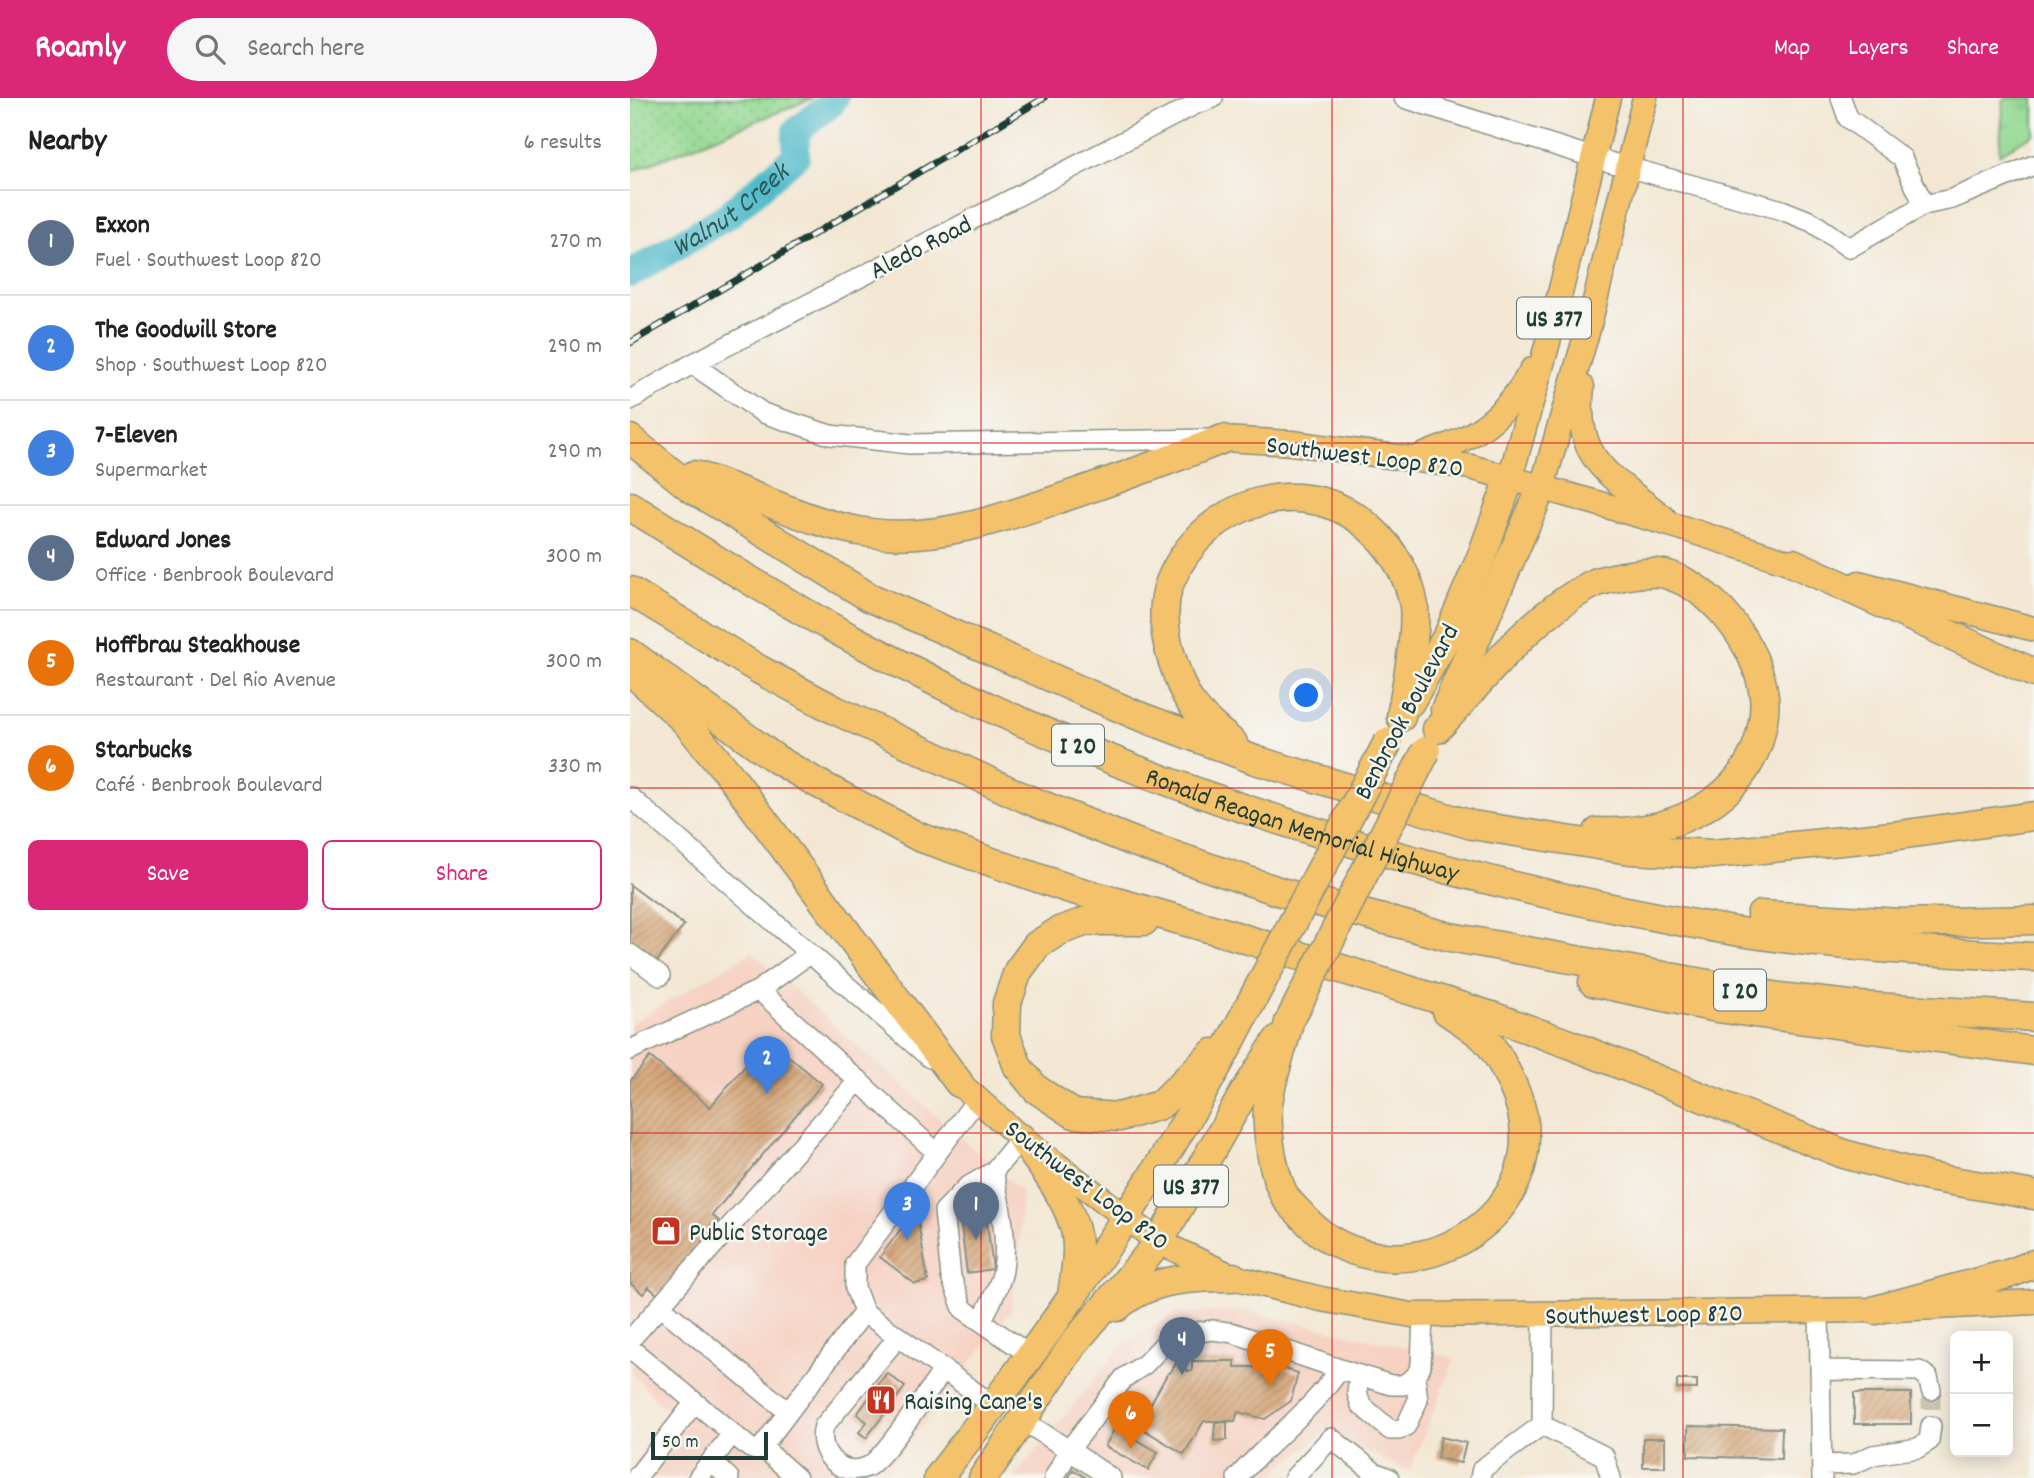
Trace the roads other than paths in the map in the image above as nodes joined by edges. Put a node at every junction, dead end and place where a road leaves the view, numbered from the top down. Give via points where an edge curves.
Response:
1 (1213, 98) edge
2 (1404, 98) edge
3 (1608, 98) edge
4 (1645, 98) edge
5 (1842, 98) edge
6 (1595, 158) junction
7 (2034, 165) edge
8 (1628, 167) junction
9 (1924, 205) junction
10 (1588, 329) junction
11 (1548, 342) junction
12 (692, 364) junction
13 (630, 400) edge
14 (630, 439) edge
15 (1223, 439) junction
16 (1416, 459) junction
17 (667, 467) junction
18 (1510, 478) junction
19 (1542, 487) junction
20 (630, 506) edge
21 (1673, 525) junction
22 (1793, 563) junction
23 (630, 591) edge
24 (2034, 629) edge
25 (630, 653) edge
26 (630, 670) edge
27 (2034, 673) edge
28 (1401, 717) junction
29 (1432, 740) junction
30 (1255, 760) junction
31 (630, 797) edge
32 (2034, 816) edge
33 (1501, 831) junction
34 (1562, 898) junction
35 (1173, 919) junction
36 (2034, 920) edge
37 (1450, 937) junction
38 (630, 954) edge
39 (809, 954) junction
40 (2034, 957) edge
41 (660, 976) dead end
42 (759, 990) junction
43 (1428, 998) junction
44 (1245, 1015) junction
45 (2034, 1017) edge
46 (1290, 1020) junction
47 (630, 1051) edge
48 (2034, 1051) edge
49 (859, 1080) junction
50 (968, 1091) junction
51 (1021, 1138) junction
52 (937, 1153) junction
53 (993, 1172) junction
54 (2034, 1195) edge
55 (1125, 1218) junction
56 (1159, 1242) junction
57 (2034, 1264) edge
58 (1233, 1277) junction
59 (1072, 1301) junction
60 (2034, 1302) edge
61 (660, 1306) junction
62 (1819, 1311) junction
63 (1876, 1311) junction
64 (864, 1312) junction
65 (1543, 1314) junction
66 (1423, 1315) junction
67 (982, 1320) junction
68 (898, 1337) junction
69 (630, 1340) edge
70 (1075, 1342) junction
71 (630, 1348) edge
72 (1030, 1355) junction
73 (944, 1369) junction
74 (1340, 1369) junction
75 (1821, 1370) junction
76 (1359, 1375) junction
77 (1415, 1377) junction
78 (1931, 1390) dead end
79 (695, 1402) junction
80 (994, 1406) junction
81 (788, 1412) junction
82 (1022, 1420) junction
83 (1542, 1425) junction
84 (1931, 1426) tunnel mouth
85 (732, 1434) junction
86 (762, 1447) junction
87 (1069, 1450) junction
88 (711, 1461) junction
89 (1822, 1472) edge
90 (793, 1477) edge
91 (636, 1478) edge
92 (698, 1478) edge
93 (729, 1478) edge
94 (939, 1478) edge
95 (983, 1478) edge
96 (1054, 1478) edge
97 (1111, 1478) edge
98 (1237, 1478) edge
99 (1294, 1478) edge
100 (1389, 1478) edge
101 (1480, 1478) edge
102 (1611, 1478) edge

1 - 12 street, Aledo Road
2 - 6 street
3 - 6 main road, Benbrook Boulevard / US 377
4 - 8 main road, Benbrook Boulevard / US 377
5 - 9 street via 1849,118 1902,158
6 - 8 street
6 - 11 main road, Benbrook Boulevard / US 377
7 - 9 street via 1952,199
8 - 9 street via 1782,210 1812,222 1849,248
8 - 10 main road, Benbrook Boulevard / US 377
10 - 19 main road, Benbrook Boulevard / US 377
10 - 21 main road via 1579,410 1583,438 1606,471
11 - 16 main road via 1518,394 1492,421 1467,438
11 - 18 main road, Benbrook Boulevard / US 377
12 - 13 street, Aledo Road
12 - 15 street, Southwest Loop 820 via 763,413 830,435 910,444
14 - 17 highway
15 - 16 main road, Southwest Loop 820
15 - 17 highway via 1004,518 931,534 871,533 832,524
16 - 18 main road, Southwest Loop 820
17 - 30 highway via 691,488 869,597 1134,714
18 - 19 main road, Southwest Loop 820
18 - 28 highway, Benbrook Boulevard / US 377 via 1449,633
19 - 21 main road, Southwest Loop 820
19 - 29 highway, Benbrook Boulevard / US 377
20 - 34 highway, Ronald Reagan Memorial Highway / I 20 via 862,645 1122,764 1309,829 1435,867
21 - 22 main road, Southwest Loop 820
22 - 24 main road, Southwest Loop 820
22 - 27 highway
23 - 37 highway, I 20 via 835,710 1027,799 1134,842 1281,892
25 - 35 highway via 776,759 919,837
26 - 50 highway via 685,721 732,778
28 - 30 highway via 1414,606 1404,574 1387,545 1365,523 1336,506 1302,497 1268,498 1238,508 1209,528 1185,553 1169,584 1164,621 1168,649 1190,702 1209,724
28 - 44 highway, Benbrook Boulevard / US 377, bridge
29 - 33 highway via 1539,623 1569,598 1600,581 1639,573 1665,574 1723,611 1740,633 1756,664 1765,698 1762,731 1752,758 1719,799 1693,815 1641,830 1617,833 1536,827
29 - 46 highway, Benbrook Boulevard / US 377, bridge
30 - 33 highway
31 - 39 street, Southwest Loop 820
32 - 33 highway via 1713,854 1630,850
34 - 36 highway via 1610,889 1794,919 1901,923
34 - 40 highway, Ronald Reagan Memorial Highway / I 20 via 1793,938
35 - 43 highway
35 - 44 highway via 1087,921 1037,945 1018,971 1007,1003 1006,1035 1018,1067 1036,1089 1074,1114 1119,1117 1160,1105
37 - 45 highway, I 20 via 1779,997
37 - 48 highway via 1472,957 1717,1008
38 - 41 street
39 - 42 street
39 - 50 street, Southwest Loop 820
42 - 47 street
42 - 49 street
43 - 46 highway via 1482,1036 1503,1065 1520,1102 1525,1140 1519,1176 1502,1206 1473,1234 1438,1251 1400,1258 1353,1252 1310,1224 1286,1199 1271,1149 1268,1105
43 - 54 highway via 1569,1044 1844,1154 1929,1177
44 - 55 highway, Benbrook Boulevard / US 377 via 1170,1149
46 - 56 highway, Benbrook Boulevard / US 377
49 - 52 street
49 - 61 street
50 - 51 main road, Southwest Loop 820
50 - 52 street
51 - 53 street
51 - 55 main road, Southwest Loop 820
51 - 59 highway via 1055,1185 1074,1223 1077,1249
52 - 64 street via 855,1264 855,1288
53 - 67 street via 1001,1209 1003,1272
53 - 67 street via 967,1187 944,1211 951,1277 963,1309
55 - 56 main road, Southwest Loop 820
55 - 59 highway, Benbrook Boulevard / US 377
56 - 58 main road, Southwest Loop 820
56 - 70 highway, Benbrook Boulevard / US 377
57 - 63 highway
58 - 66 main road, Southwest Loop 820 via 1321,1299
58 - 70 highway via 1189,1277 1130,1296
59 - 72 highway, Benbrook Boulevard / US 377
60 - 63 main road, Southwest Loop 820
61 - 69 street
61 - 81 street
62 - 63 main road, Southwest Loop 820
62 - 65 main road, Southwest Loop 820
62 - 75 street
64 - 68 street
64 - 81 street
65 - 66 main road, Southwest Loop 820
65 - 83 street
66 - 77 street via 1423,1354
67 - 72 street
68 - 73 street
68 - 73 street via 824,1426 821,1436 830,1459 844,1468 870,1466
70 - 82 highway, Benbrook Boulevard / US 377
71 - 79 street
72 - 80 highway, Benbrook Boulevard / US 377
73 - 80 street
74 - 76 street
74 - 87 street via 1234,1333 1191,1333 1167,1341 1124,1378
74 - 98 street via 1323,1394
75 - 78 street via 1919,1371 1928,1377
75 - 89 street
76 - 77 street via 1391,1385 1403,1385
76 - 77 street via 1361,1405 1390,1430 1406,1426 1418,1400
79 - 85 street
79 - 91 street
80 - 94 highway, Benbrook Boulevard / US 377
81 - 86 street
82 - 87 street
82 - 95 highway, Benbrook Boulevard / US 377
83 - 101 street via 1482,1469
83 - 102 street via 1604,1456
84 - 89 street via 1930,1441 1918,1448 1873,1455
85 - 86 street via 750,1448
85 - 88 street
86 - 90 street
87 - 96 street
87 - 97 street
88 - 92 street
88 - 93 street
99 - 100 street via 1331,1438 1374,1472

